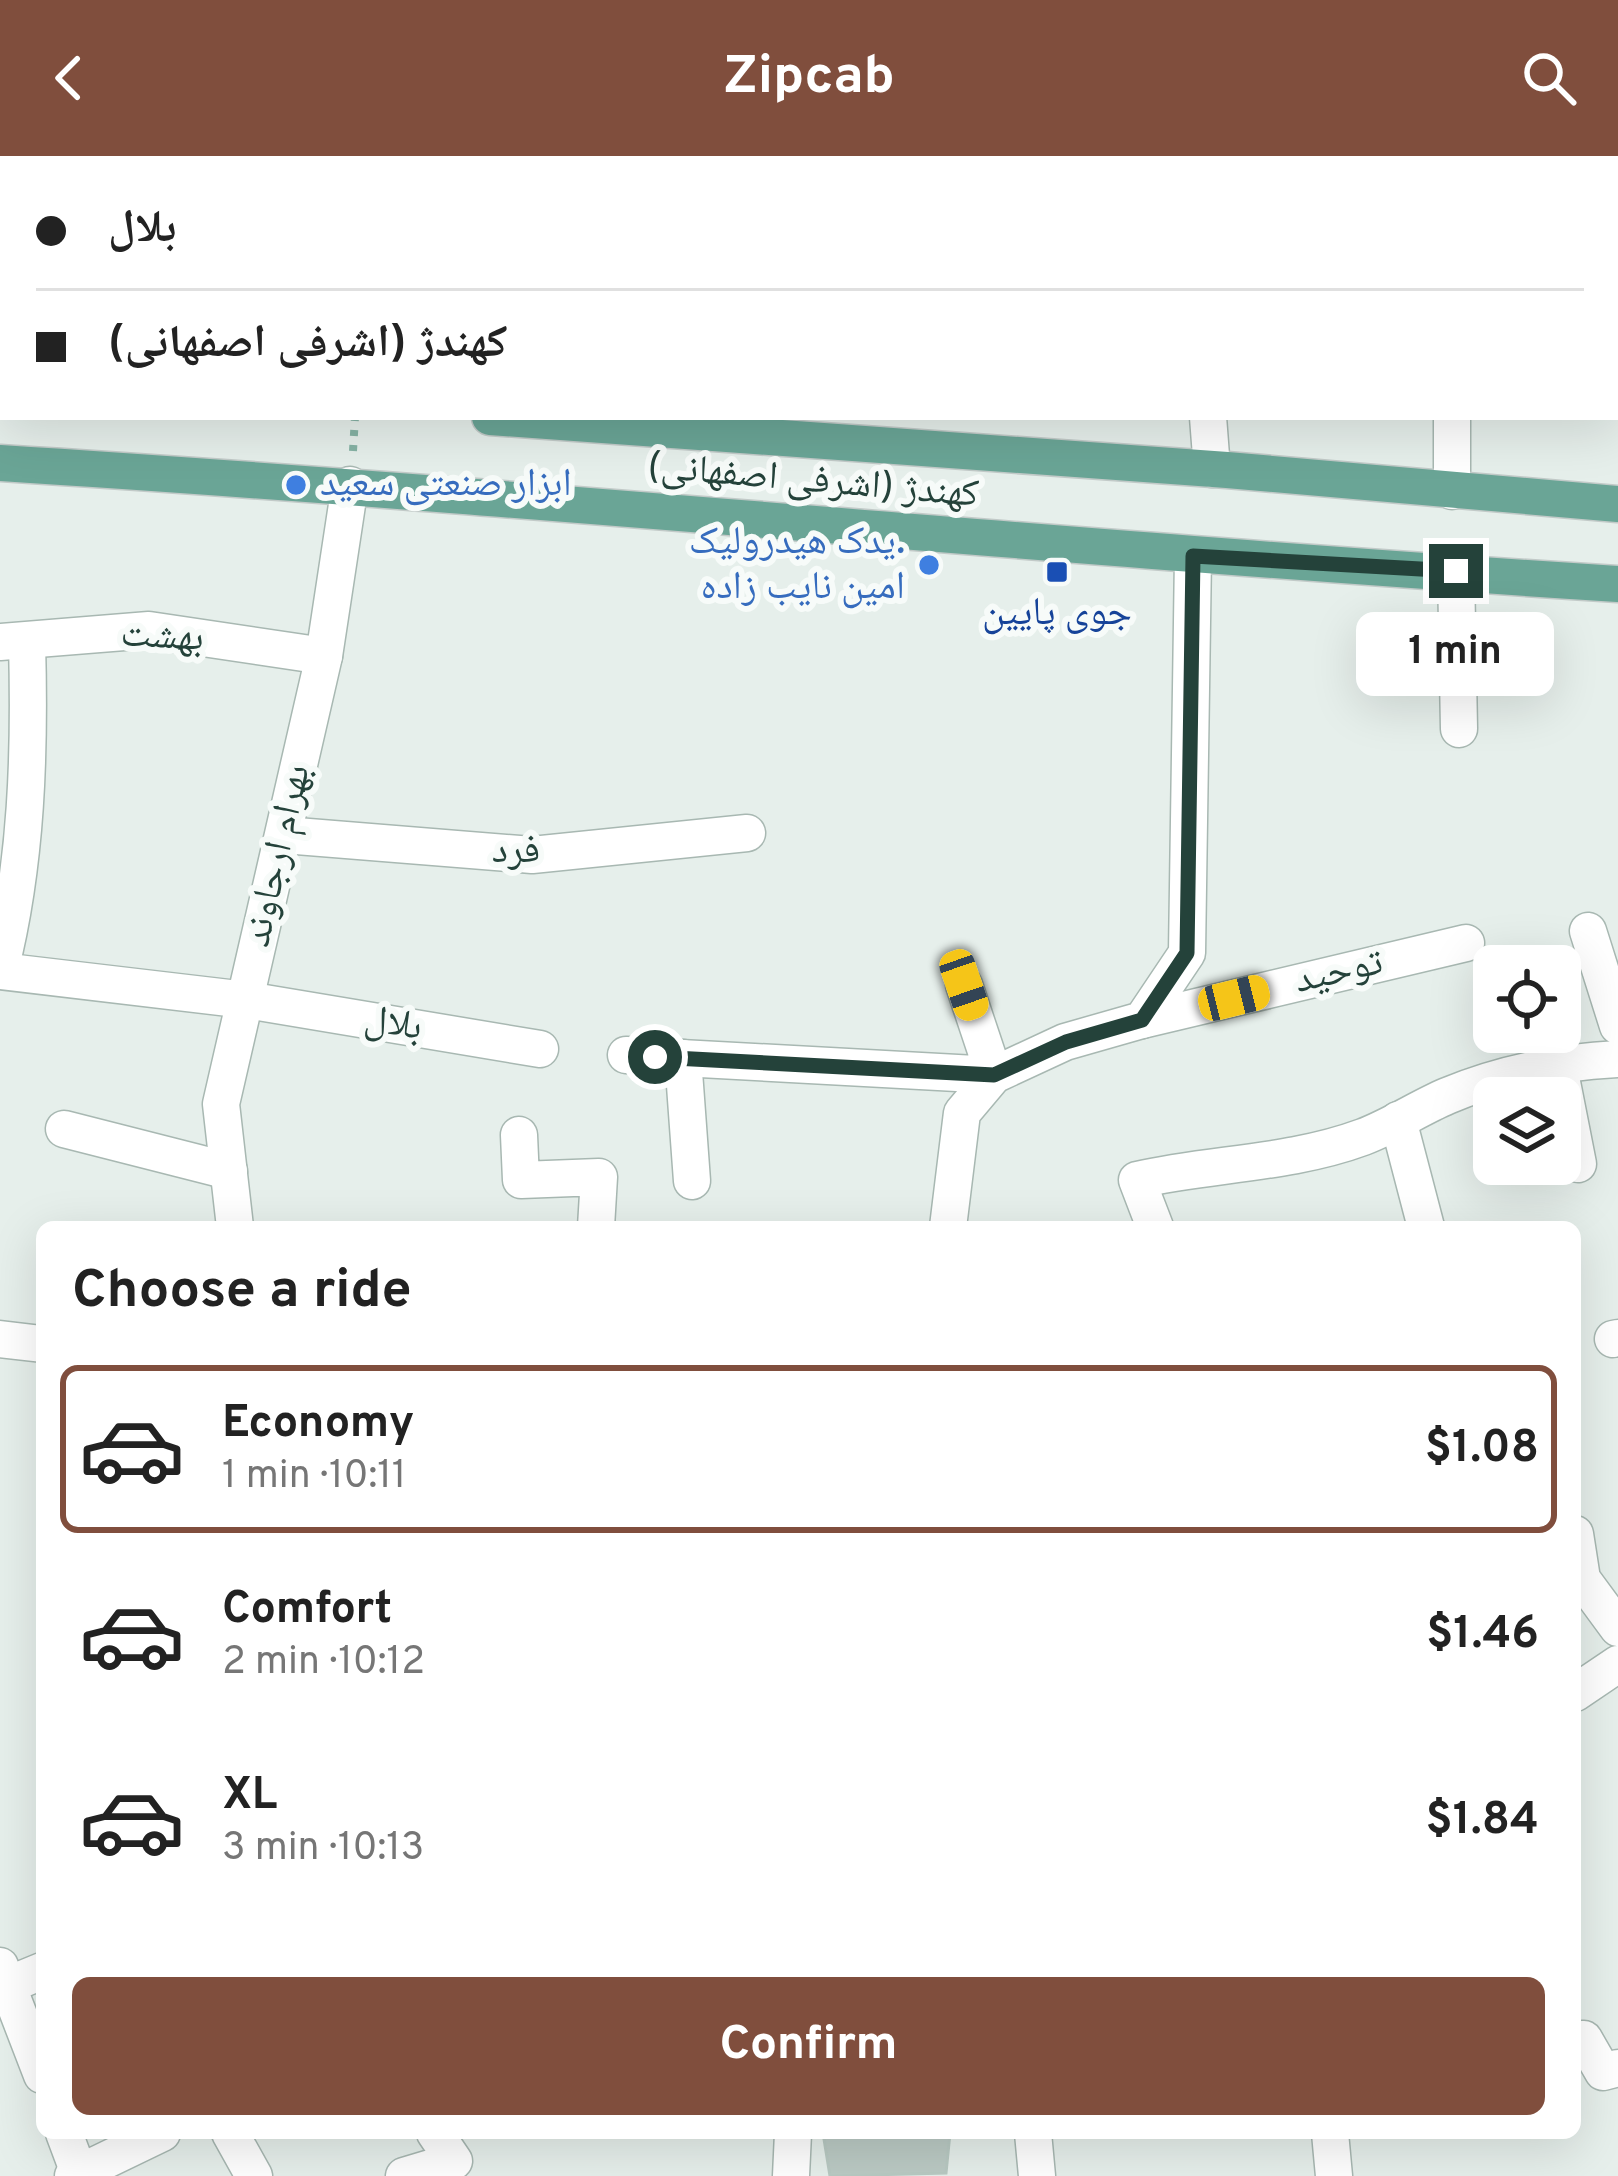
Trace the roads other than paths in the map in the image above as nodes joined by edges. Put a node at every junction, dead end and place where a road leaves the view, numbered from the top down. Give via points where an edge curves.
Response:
1 (532, 420) edge
2 (1208, 420) edge
3 (1452, 420) edge
4 (0, 464) edge
5 (1212, 469) junction
6 (350, 485) junction
7 (1452, 491) junction
8 (1618, 504) edge
9 (1193, 556) junction
10 (1456, 571) junction
11 (1618, 584) edge
12 (14, 642) edge
13 (324, 656) junction
14 (1459, 729) dead end
15 (747, 833) dead end
16 (284, 835) junction
17 (1588, 931) dead end
18 (1466, 943) dead end
19 (0, 970) edge
20 (964, 985) dead end
21 (246, 1000) junction
22 (1142, 1020) junction
23 (1618, 1026) edge
24 (540, 1049) dead end
25 (626, 1055) dead end
26 (683, 1058) junction
27 (1618, 1059) edge
28 (1558, 1062) junction
29 (994, 1075) junction
30 (1561, 1077) edge
31 (1398, 1120) junction
32 (64, 1129) dead end
33 (519, 1135) dead end
34 (229, 1172) junction
35 (692, 1181) dead end
36 (234, 1221) edge
37 (596, 1221) edge
38 (949, 1221) edge
39 (1153, 1221) edge
40 (1424, 1221) edge
41 (0, 1339) edge
42 (36, 1343) edge
43 (1581, 1573) edge
44 (1618, 1628) edge
45 (1618, 1664) edge
46 (1581, 1689) edge
47 (36, 1972) edge
48 (4, 1976) edge
49 (1581, 2039) edge
50 (36, 2059) edge
51 (1618, 2068) edge
52 (66, 2139) edge
53 (149, 2139) edge
54 (233, 2139) edge
55 (439, 2139) edge
56 (793, 2139) edge
57 (1034, 2139) edge
58 (1331, 2139) edge
59 (76, 2174) edge
60 (254, 2176) edge
61 (404, 2176) edge
62 (791, 2176) edge
63 (1037, 2176) edge
64 (1334, 2176) edge

1 - 5 main road, کهندژ (اشرفی اصفهانی)
2 - 5 street
3 - 7 street
4 - 6 main road, کهندژ (اشرفی اصفهانی)
5 - 7 main road, کهندژ (اشرفی اصفهانی)
6 - 9 main road, کهندژ (اشرفی اصفهانی)
6 - 13 street, بهرام ارجاوند
7 - 8 main road, کهندژ (اشرفی اصفهانی)
9 - 10 main road, کهندژ (اشرفی اصفهانی)
9 - 22 street via 1187,953
10 - 11 main road, کهندژ (اشرفی اصفهانی)
10 - 14 street
12 - 13 street, بهشت via 149,630
12 - 19 street via 30,735 16,906
13 - 16 street, بهرام ارجاوند
15 - 16 street, فرد via 532,855
16 - 21 street, بهرام ارجاوند
17 - 23 street
18 - 22 street, توحید
19 - 21 street, بلال
20 - 29 street
21 - 24 street, بلال
21 - 34 street, بهرام ارجاوند via 221,1104
22 - 29 street, توحید
25 - 26 street
26 - 29 street
26 - 35 street
27 - 28 street
28 - 30 street
28 - 31 street
29 - 38 street via 962,1113
31 - 39 street via 1266,1164 1137,1180
31 - 40 street
32 - 34 street
33 - 37 street via 521,1180 599,1177
34 - 36 street, بهرام ارجاوند
41 - 42 street
43 - 44 street
45 - 46 street
47 - 48 street
48 - 50 street
49 - 51 street via 1603,2072
52 - 59 street
53 - 59 street
54 - 60 street
55 - 61 street via 454,2161
56 - 62 street
57 - 63 street
58 - 64 street

